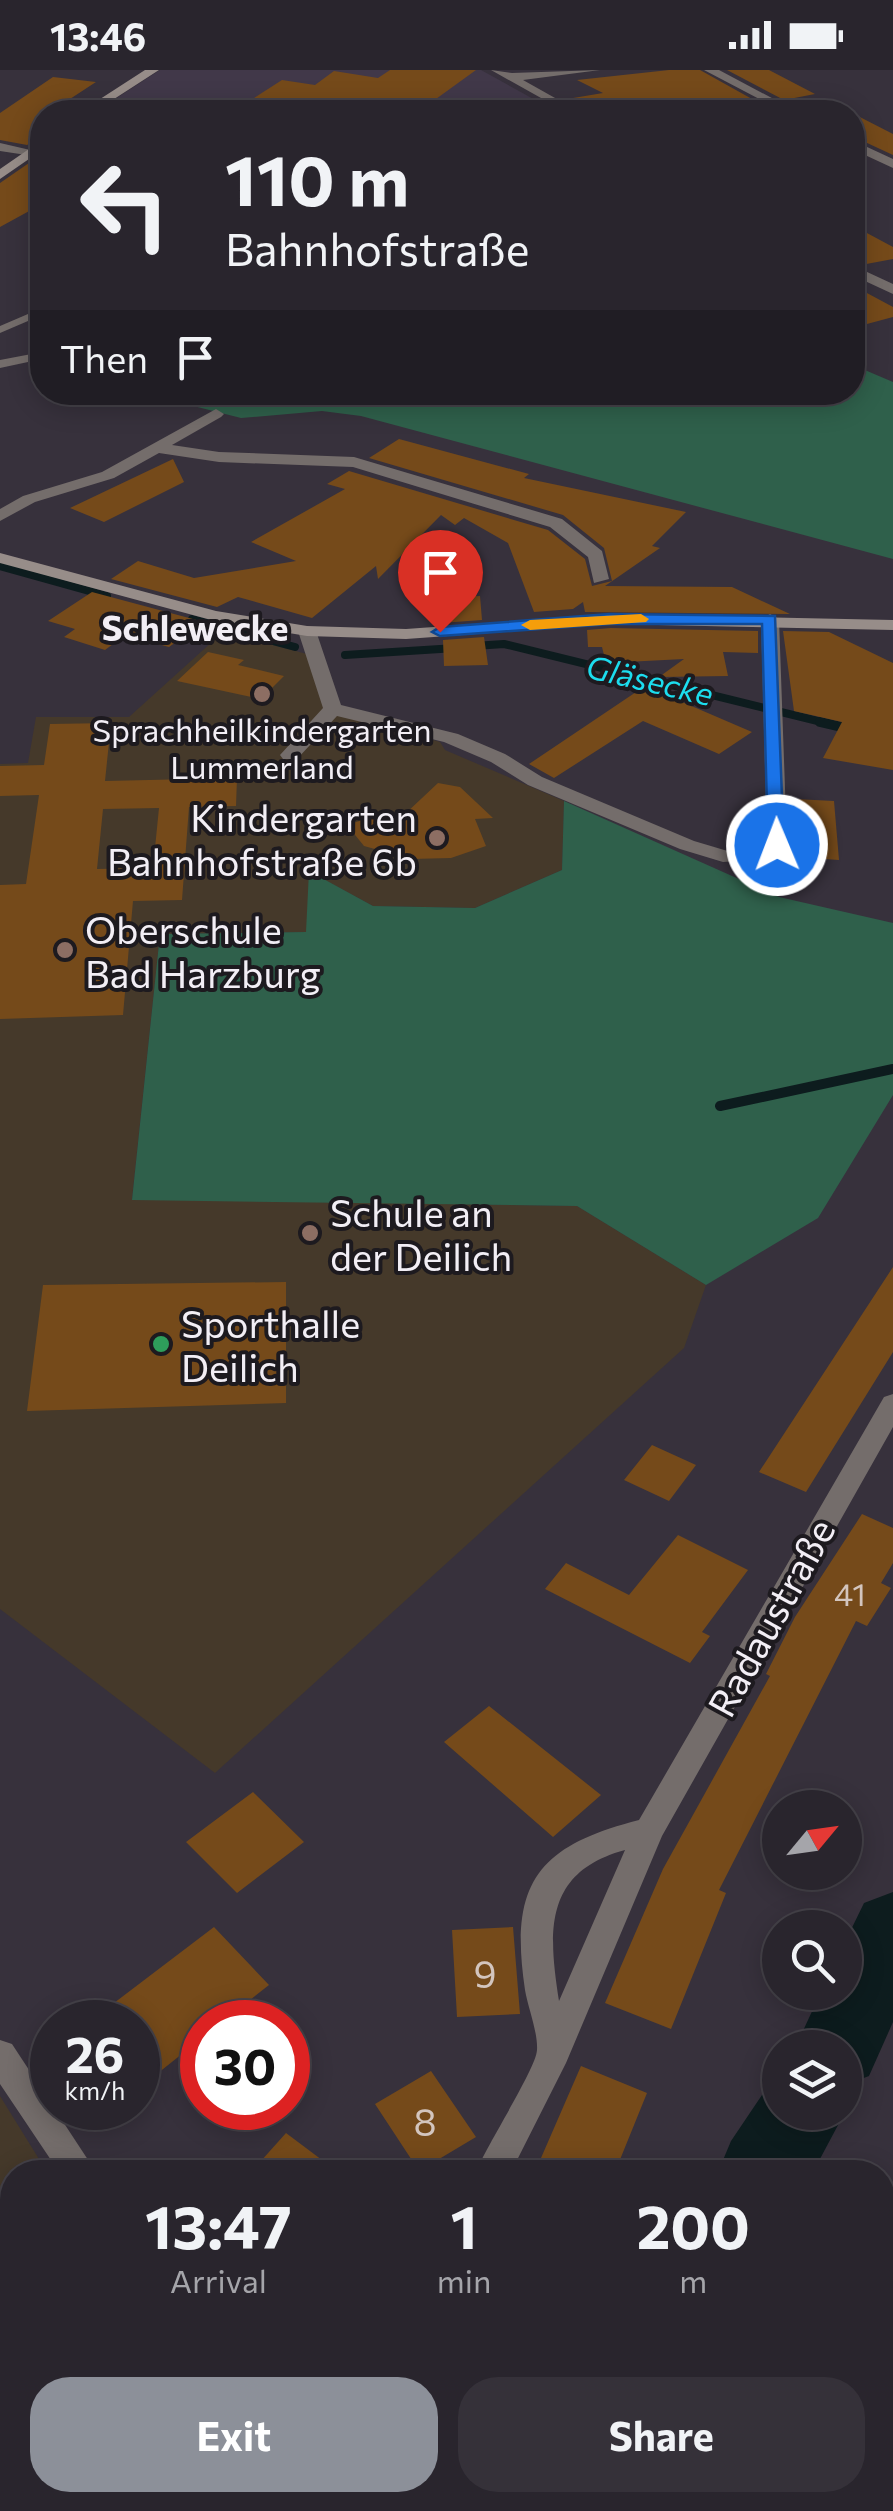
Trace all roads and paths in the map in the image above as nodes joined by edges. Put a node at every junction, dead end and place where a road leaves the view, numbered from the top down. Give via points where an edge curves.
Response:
1 (138, 70) edge
2 (152, 70) edge
3 (498, 70) edge
4 (594, 70) edge
5 (710, 70) edge
6 (511, 77) junction
7 (115, 92) junction
8 (103, 100) edge
9 (552, 100) edge
10 (769, 100) edge
11 (0, 147) edge
12 (30, 148) edge
13 (865, 150) edge
14 (30, 154) edge
15 (893, 164) edge
16 (0, 175) edge
17 (865, 276) edge
18 (893, 290) edge
19 (30, 317) edge
20 (0, 330) edge
21 (30, 358) edge
22 (0, 364) edge
23 (216, 414) dead end
24 (159, 448) junction
25 (0, 516) edge
26 (0, 558) edge
27 (600, 579) dead end
28 (770, 619) junction
29 (893, 625) edge
30 (306, 631) junction
31 (333, 709) junction
32 (290, 755) dead end
33 (893, 1404) edge
34 (649, 1831) junction
35 (554, 2052) junction
36 (0, 2055) edge
37 (70, 2160) edge
38 (498, 2160) edge

1 - 7 street
2 - 7 street
3 - 6 street
4 - 6 street
5 - 10 street
6 - 9 street
7 - 8 street
11 - 12 street
13 - 15 street
14 - 16 street
17 - 18 street
19 - 20 lane
21 - 22 lane
23 - 24 street
24 - 25 street
24 - 27 street via 219,457 323,458 391,473 556,523 596,555
26 - 30 street via 215,616
28 - 29 street
28 - 30 street via 610,619 406,634
28 - 31 street via 777,845 756,855 730,858 687,845 553,790 451,738
30 - 31 street
31 - 32 street
33 - 34 street, Radaustraße
34 - 35 street, Radaustraße
34 - 35 street via 566,1862 541,1904 537,1937
35 - 38 street, Radaustraße
36 - 37 street

